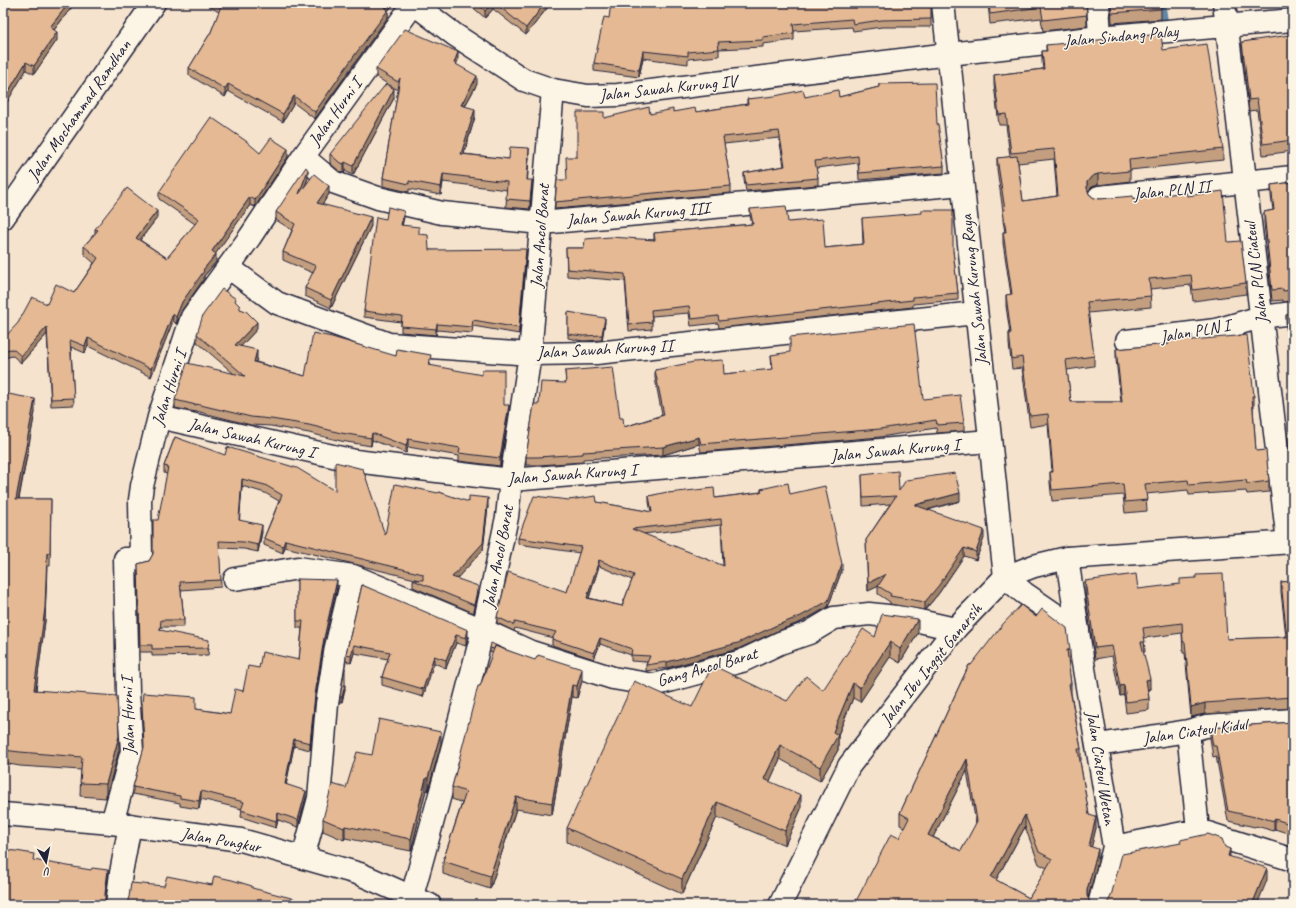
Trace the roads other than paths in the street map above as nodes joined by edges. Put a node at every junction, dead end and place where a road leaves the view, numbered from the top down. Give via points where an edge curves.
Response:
1 (154, 3) edge
2 (414, 3) edge
3 (943, 3) edge
4 (1098, 3) edge
5 (1224, 3) edge
6 (1293, 20) edge
7 (1226, 26) junction
8 (1100, 37) junction
9 (949, 54) junction
10 (553, 90) junction
11 (303, 157) junction
12 (1293, 177) edge
13 (1245, 182) junction
14 (962, 184) junction
15 (1099, 197) edge
16 (3, 218) edge
17 (541, 223) junction
18 (228, 266) junction
19 (976, 313) junction
20 (1293, 313) edge
21 (1261, 317) junction
22 (1128, 342) dead end
23 (530, 354) junction
24 (159, 417) junction
25 (990, 441) junction
26 (511, 480) junction
27 (1290, 542) edge
28 (1067, 558) junction
29 (353, 576) junction
30 (1005, 577) junction
31 (235, 580) dead end
32 (955, 629) junction
33 (483, 630) junction
34 (1078, 630) junction
35 (1293, 720) edge
36 (1188, 731) junction
37 (1098, 745) junction
38 (3, 814) edge
39 (121, 824) junction
40 (1198, 830) junction
41 (1114, 847) junction
42 (303, 858) junction
43 (1293, 860) edge
44 (421, 900) edge
45 (116, 905) edge
46 (780, 905) edge
47 (1099, 905) edge

1 - 16 street, Jalan Mochammad Ramdhan
2 - 10 street, Jalan Sawah Kurung IV via 455,35 524,80
2 - 11 street, Jalan Hurni I
3 - 9 street, Jalan Sawah Kurung Raya
4 - 8 street
5 - 7 street, Jalan PLN Ciateul
6 - 7 street, Jalan Sindang Palay
7 - 8 street, Jalan Sindang Palay
7 - 13 street, Jalan PLN Ciateul
8 - 9 street, Jalan Sindang Palay
9 - 10 street, Jalan Sawah Kurung IV via 618,95 588,96
9 - 14 street, Jalan Sawah Kurung Raya
10 - 17 street, Jalan Ancol Barat
11 - 17 street, Jalan Sawah Kurung III via 333,182 378,198 442,212
11 - 18 street, Jalan Hurni I
12 - 13 street, Jalan PLN II
13 - 15 street, Jalan PLN II
13 - 21 street, Jalan PLN Ciateul
14 - 17 street, Jalan Sawah Kurung III
14 - 19 street, Jalan Sawah Kurung Raya
17 - 23 street, Jalan Ancol Barat
18 - 23 street, Jalan Sawah Kurung II via 277,303 389,344
18 - 24 street, Jalan Hurni I via 192,317
19 - 23 street, Jalan Sawah Kurung II via 596,353
19 - 25 street, Jalan Sawah Kurung Raya
20 - 21 street, Jalan PLN I
21 - 22 street, Jalan PLN I via 1216,330
21 - 27 street, Jalan PLN Ciateul
23 - 26 street, Jalan Ancol Barat
24 - 26 street, Jalan Sawah Kurung I via 355,461
24 - 39 street, Jalan Hurni I via 140,500 141,557 124,560 132,751
25 - 26 street, Jalan Sawah Kurung I
25 - 30 street, Jalan Sawah Kurung Raya
26 - 33 street, Jalan Ancol Barat via 508,517
27 - 28 street, Jalan Ibu Inggit Ganarsih
28 - 30 street, Jalan Ibu Inggit Ganarsih via 1034,566
28 - 34 street, Jalan Ciateul Wetan
29 - 31 street, Gang Ancol Barat via 298,568
29 - 33 street, Gang Ancol Barat
29 - 42 street via 336,647 327,704 319,798
30 - 32 street, Jalan Ibu Inggit Ganarsih
30 - 34 street
32 - 33 street, Gang Ancol Barat via 891,616 869,614 834,618 809,633 742,660 654,685 612,678 531,652
32 - 46 street, Jalan Ibu Inggit Ganarsih via 849,766
33 - 44 street, Jalan Ancol Barat via 447,769
34 - 37 street, Jalan Ciateul Wetan
35 - 36 street, Jalan Ciateul Kidul via 1206,726
36 - 37 street, Jalan Ciateul Kidul
36 - 40 street
37 - 41 street, Jalan Ciateul Wetan
38 - 39 street, Jalan Pungkur
39 - 42 street, Jalan Pungkur via 241,840
39 - 45 street
40 - 41 street
40 - 43 street
41 - 47 street, Jalan Ciateul Wetan
42 - 44 street, Jalan Pungkur via 360,874

